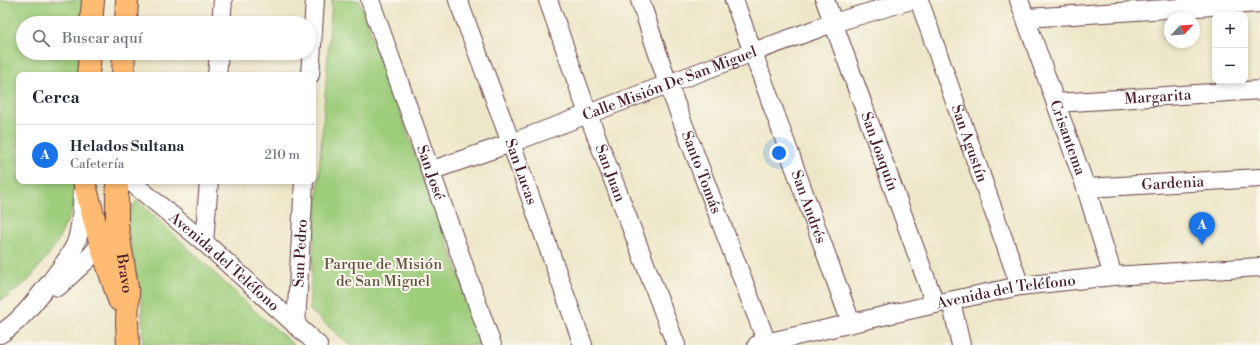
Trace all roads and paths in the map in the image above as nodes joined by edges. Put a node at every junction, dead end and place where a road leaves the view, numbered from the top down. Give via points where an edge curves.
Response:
1 (93, 0) edge
2 (127, 0) edge
3 (223, 0) edge
4 (315, 0) edge
5 (370, 0) edge
6 (458, 0) edge
7 (548, 0) edge
8 (640, 0) edge
9 (734, 0) edge
10 (825, 0) edge
11 (911, 0) edge
12 (919, 0) edge
13 (1019, 0) edge
14 (1260, 3) edge
15 (92, 16) edge
16 (126, 16) edge
17 (222, 16) edge
18 (314, 16) edge
19 (1026, 18) junction
20 (833, 23) junction
21 (753, 52) junction
22 (89, 60) edge
23 (124, 60) edge
24 (218, 60) edge
25 (311, 60) edge
26 (88, 72) edge
27 (123, 72) edge
28 (217, 72) edge
29 (310, 72) edge
30 (668, 84) junction
31 (1260, 90) edge
32 (1056, 103) junction
33 (588, 114) junction
34 (511, 143) junction
35 (430, 171) junction
36 (1260, 178) edge
37 (84, 184) edge
38 (85, 184) edge
39 (117, 184) edge
40 (134, 184) edge
41 (209, 184) edge
42 (304, 184) edge
43 (1086, 188) junction
44 (117, 225) junction
45 (204, 242) junction
46 (100, 245) junction
47 (1260, 267) edge
48 (1113, 276) junction
49 (1020, 286) junction
50 (37, 301) junction
51 (943, 302) junction
52 (127, 322) junction
53 (851, 323) junction
54 (296, 326) junction
55 (0, 334) edge
56 (762, 344) edge
57 (128, 345) edge
58 (318, 345) edge
59 (492, 345) edge
60 (583, 345) edge
61 (676, 345) edge
62 (961, 345) edge

1 - 15 main road
2 - 16 main road
3 - 17 street
4 - 18 street
5 - 35 street, San José
6 - 34 street, San Lucas
7 - 33 street, San Juan
8 - 30 street, Santo Tomás
9 - 21 street, San Andrés
10 - 20 street, San Joaquín
11 - 20 street, Calle Misión De San Miguel
12 - 49 street, San Agustín
13 - 19 street, Crisantema
14 - 19 street
19 - 32 street, Crisantema
20 - 21 street, Calle Misión De San Miguel
20 - 51 street, San Joaquín
21 - 30 street, Calle Misión De San Miguel
21 - 53 street, San Andrés
22 - 26 main road
23 - 27 main road
24 - 28 street
25 - 29 street
30 - 33 street, Calle Misión De San Miguel
30 - 56 street, Santo Tomás
31 - 32 street, Margarita
32 - 43 street, Crisantema
33 - 34 street, Calle Misión De San Miguel
33 - 61 street, San Juan
34 - 35 street, Calle Misión De San Miguel
34 - 60 street, San Lucas
35 - 59 street, San José
36 - 43 street, Gardenia
37 - 50 street via 76,242 67,260
38 - 46 main road, Bravo
39 - 44 main road, Bravo
40 - 45 street, Avenida del Teléfono
41 - 45 street
42 - 54 street, San Pedro
43 - 48 street, Crisantema
44 - 46 street
44 - 52 main road, Bravo via 128,294
45 - 54 street, Avenida del Teléfono
46 - 50 street via 52,293
46 - 52 main road, Bravo
47 - 48 street, Avenida del Teléfono
48 - 49 street, Avenida del Teléfono
49 - 51 street, Avenida del Teléfono
50 - 55 street
51 - 53 street, Avenida del Teléfono
51 - 62 street, San Joaquín
52 - 57 main road, Bravo
53 - 56 street, Avenida del Teléfono
54 - 58 street, Avenida del Teléfono

